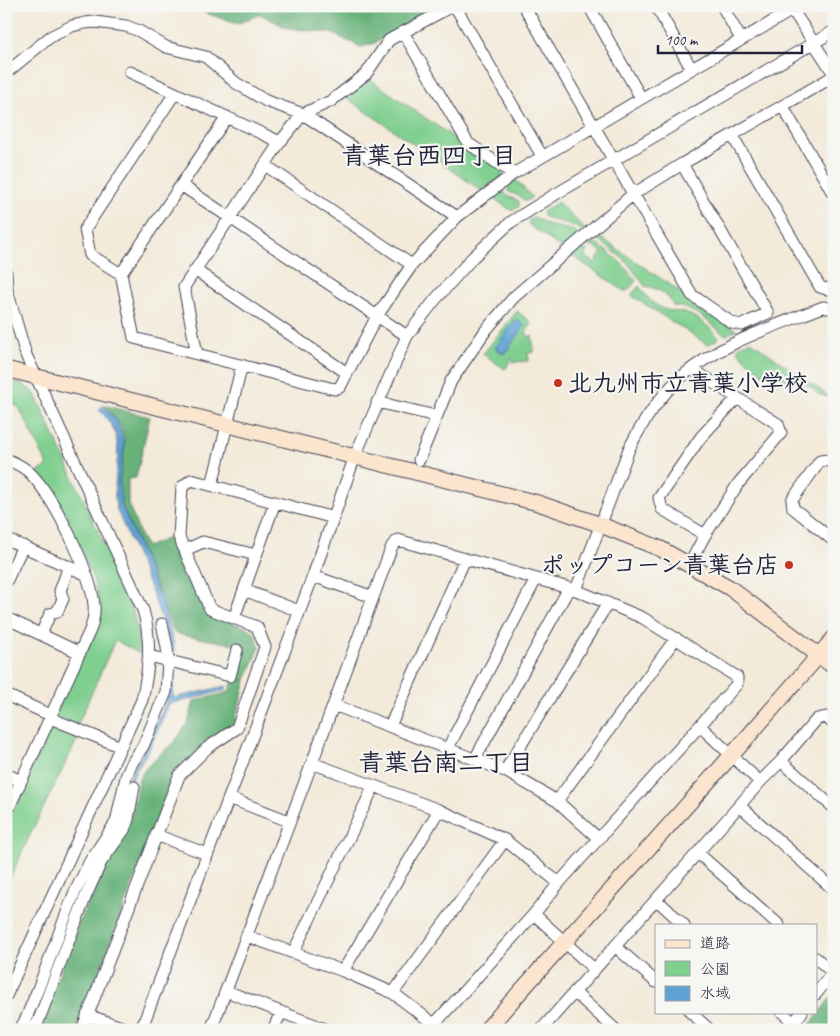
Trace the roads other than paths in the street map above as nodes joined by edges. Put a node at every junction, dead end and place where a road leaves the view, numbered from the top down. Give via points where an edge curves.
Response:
1 (454, 6) edge
2 (524, 6) edge
3 (589, 6) edge
4 (656, 6) edge
5 (722, 6) edge
6 (794, 7) edge
7 (403, 32) junction
8 (834, 32) edge
9 (741, 38) junction
10 (813, 44) junction
11 (692, 68) junction
12 (130, 72) dead end
13 (6, 73) edge
14 (834, 75) edge
15 (175, 93) junction
16 (641, 98) junction
17 (783, 107) junction
18 (303, 114) junction
19 (227, 117) junction
20 (594, 125) junction
21 (732, 135) junction
22 (280, 142) junction
23 (542, 156) junction
24 (613, 160) junction
25 (682, 164) junction
26 (265, 165) junction
27 (513, 174) junction
28 (181, 185) junction
29 (632, 195) junction
30 (834, 195) edge
31 (230, 218) junction
32 (457, 218) junction
33 (412, 265) junction
34 (195, 270) junction
35 (6, 273) edge
36 (121, 274) junction
37 (834, 286) edge
38 (834, 309) edge
39 (377, 316) junction
40 (407, 336) junction
41 (197, 354) junction
42 (242, 366) junction
43 (6, 369) edge
44 (692, 369) junction
45 (347, 373) junction
46 (38, 378) junction
47 (737, 398) junction
48 (378, 402) junction
49 (436, 416) junction
50 (227, 426) junction
51 (355, 456) junction
52 (6, 459) edge
53 (419, 460) dead end
54 (834, 465) edge
55 (212, 486) junction
56 (275, 502) junction
57 (334, 518) junction
58 (601, 525) junction
59 (705, 535) junction
60 (6, 539) edge
61 (834, 541) edge
62 (23, 546) junction
63 (184, 550) junction
64 (256, 556) junction
65 (465, 559) junction
66 (690, 565) junction
67 (70, 566) junction
68 (85, 574) junction
69 (313, 576) junction
70 (536, 579) junction
71 (6, 582) edge
72 (572, 589) junction
73 (244, 590) junction
74 (373, 597) junction
75 (608, 603) junction
76 (299, 611) junction
77 (6, 618) edge
78 (234, 618) junction
79 (162, 624) dead end
80 (41, 634) junction
81 (676, 638) junction
82 (834, 638) edge
83 (237, 650) dead end
84 (80, 652) junction
85 (818, 654) junction
86 (149, 656) junction
87 (168, 661) junction
88 (834, 667) edge
89 (6, 695) edge
90 (334, 705) junction
91 (50, 715) junction
92 (834, 724) edge
93 (390, 726) junction
94 (700, 726) junction
95 (121, 747) junction
96 (448, 748) junction
97 (731, 756) junction
98 (475, 759) junction
99 (781, 761) junction
100 (312, 763) junction
101 (505, 771) junction
102 (6, 774) edge
103 (21, 781) junction
104 (760, 782) junction
105 (374, 786) junction
106 (134, 787) dead end
107 (229, 798) junction
108 (557, 801) junction
109 (740, 806) junction
110 (834, 808) edge
111 (439, 810) junction
112 (6, 814) edge
113 (289, 821) junction
114 (156, 835) junction
115 (505, 840) junction
116 (600, 840) junction
117 (698, 853) junction
118 (207, 854) junction
119 (559, 883) junction
120 (834, 890) edge
121 (657, 900) junction
122 (534, 914) junction
123 (683, 924) edge
124 (778, 924) edge
125 (246, 936) junction
126 (564, 942) junction
127 (615, 946) junction
128 (293, 953) junction
129 (818, 960) edge
130 (594, 969) junction
131 (343, 971) junction
132 (833, 972) edge
133 (655, 981) edge
134 (226, 991) junction
135 (818, 991) edge
136 (574, 992) junction
137 (393, 993) junction
138 (6, 996) edge
139 (281, 1012) junction
140 (692, 1014) edge
141 (783, 1014) edge
142 (800, 1014) edge
143 (87, 1015) junction
144 (791, 1026) edge
145 (432, 1027) edge
146 (19, 1030) edge
147 (32, 1030) edge
148 (82, 1030) edge
149 (130, 1030) edge
150 (141, 1030) edge
151 (211, 1030) edge
152 (273, 1030) edge
153 (328, 1030) edge
154 (486, 1030) edge
155 (541, 1030) edge
156 (616, 1030) edge
157 (710, 1030) edge

1 - 7 street
1 - 23 street
2 - 20 street
3 - 16 street
4 - 11 street
5 - 9 street
6 - 9 street
6 - 10 street
7 - 18 street via 389,40 366,74 331,100
7 - 27 street via 468,143
8 - 10 street
9 - 11 street
10 - 14 street
10 - 24 street
11 - 16 street
12 - 15 street
13 - 18 street via 50,37 72,26 85,22 107,23 139,31 166,47 206,57 236,83 266,100
14 - 17 street
15 - 19 street
15 - 36 street via 85,229 90,255
16 - 20 street
17 - 21 street
17 - 30 street
18 - 22 street
18 - 32 street
19 - 22 street
19 - 28 street
20 - 23 street
20 - 24 street
21 - 25 street
21 - 37 street via 820,287
22 - 26 street
23 - 27 street
24 - 29 street
24 - 40 street via 512,222 473,257
25 - 29 street
25 - 29 street via 768,313 742,325 732,323 692,296
26 - 31 street
26 - 33 street
27 - 32 street
28 - 31 street
28 - 36 street
29 - 49 street via 514,298 468,355 451,381
31 - 34 street
31 - 39 street
32 - 33 street
33 - 39 street
34 - 41 street via 184,286
34 - 45 street
35 - 46 street via 7,290 24,347
36 - 41 street via 134,338
38 - 44 street via 823,306 770,328
39 - 40 street
39 - 45 street
40 - 48 street
41 - 42 street
42 - 45 street via 334,389 340,387
42 - 50 street
43 - 46 street
44 - 47 street
44 - 58 street via 656,404 640,427
46 - 50 street
46 - 86 street via 143,610
47 - 59 street via 778,424 780,433 738,484
47 - 59 street via 701,437 659,498 662,508
48 - 49 street
48 - 51 street
49 - 53 street
50 - 51 street
50 - 55 street
51 - 57 street
51 - 58 street via 538,503
52 - 68 street via 33,475 70,534
54 - 61 street via 829,460 820,461 792,500 793,508
55 - 56 street
55 - 63 street via 191,480 182,487 180,537
56 - 57 street
56 - 64 street
57 - 69 street
58 - 66 street via 661,549
58 - 72 street
59 - 66 street
60 - 62 street
62 - 67 street
62 - 71 street
63 - 64 street via 203,542
63 - 78 street via 210,608
64 - 73 street
65 - 70 street
65 - 74 street via 398,540 392,546
65 - 93 street
66 - 85 street via 730,588
67 - 68 street
67 - 80 street via 60,591 63,599 57,612 50,614
68 - 84 street via 94,607 92,628
69 - 74 street
69 - 76 street
70 - 72 street
70 - 96 street
72 - 75 street
72 - 98 street
73 - 76 street
73 - 78 street
74 - 90 street
75 - 81 street via 643,618
75 - 101 street
76 - 107 street
77 - 80 street
78 - 114 street via 257,627 265,647 236,728 207,748 179,776
79 - 87 street
80 - 84 street
81 - 94 street via 736,677 737,684
81 - 108 street
82 - 85 street
83 - 87 street via 230,676
84 - 91 street
85 - 88 street
85 - 97 street
86 - 87 street
86 - 95 street via 142,700
87 - 146 street via 166,692 126,777 118,818 74,894 42,981
89 - 91 street
90 - 93 street
90 - 100 street
91 - 95 street via 55,720
91 - 103 street
92 - 99 street via 826,717 817,719
93 - 96 street
94 - 97 street
94 - 116 street
95 - 138 street
96 - 98 street
97 - 104 street
97 - 126 street
98 - 101 street
99 - 104 street
99 - 110 street
100 - 105 street
100 - 113 street
101 - 108 street
102 - 103 street
103 - 112 street
104 - 109 street
105 - 111 street
105 - 128 street
106 - 147 street via 124,830 102,862 85,898 38,1022
107 - 113 street
107 - 118 street
108 - 116 street
109 - 117 street
109 - 120 street
111 - 115 street
111 - 131 street
113 - 125 street
114 - 118 street
114 - 143 street
115 - 119 street
115 - 137 street
116 - 119 street
117 - 121 street
117 - 124 street
118 - 150 street
119 - 122 street
121 - 123 street
121 - 127 street
122 - 126 street
122 - 145 street
125 - 128 street
125 - 134 street
126 - 130 street
126 - 154 street
127 - 130 street
127 - 133 street
128 - 131 street
129 - 132 street
130 - 136 street
131 - 137 street
132 - 135 street
134 - 139 street
134 - 151 street
136 - 155 street
136 - 156 street
137 - 145 street
139 - 152 street
139 - 153 street
140 - 157 street
141 - 144 street
142 - 144 street
143 - 148 street
143 - 149 street

